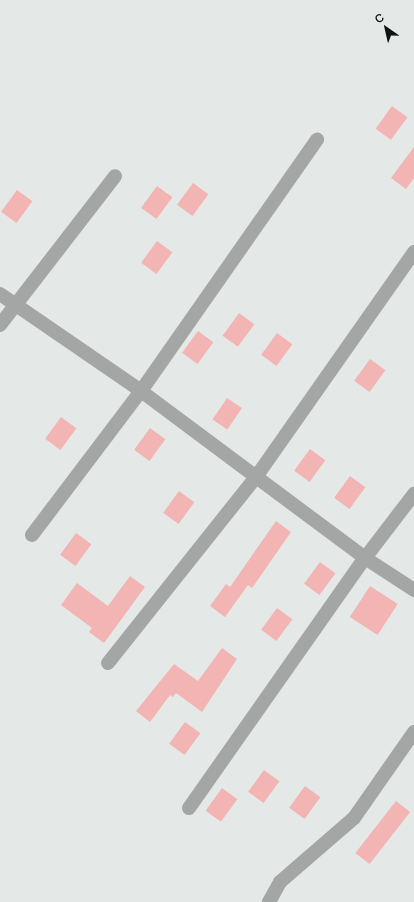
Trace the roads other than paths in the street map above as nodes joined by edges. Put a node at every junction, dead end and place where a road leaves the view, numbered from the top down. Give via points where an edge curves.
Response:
1 (318, 140) dead end
2 (115, 176) dead end
3 (414, 252) edge
4 (0, 294) edge
5 (16, 304) junction
6 (0, 325) edge
7 (141, 391) junction
8 (256, 477) junction
9 (414, 494) edge
10 (32, 535) dead end
11 (365, 558) junction
12 (414, 590) edge
13 (108, 663) dead end
14 (414, 732) edge
15 (188, 808) dead end
16 (269, 902) edge

1 - 7 street
2 - 5 street
3 - 8 street
4 - 5 street
5 - 6 street
5 - 7 street
7 - 8 street
7 - 10 street
8 - 11 street
8 - 13 street
9 - 11 street
11 - 12 street
11 - 15 street
14 - 16 street via 354,818 280,882

